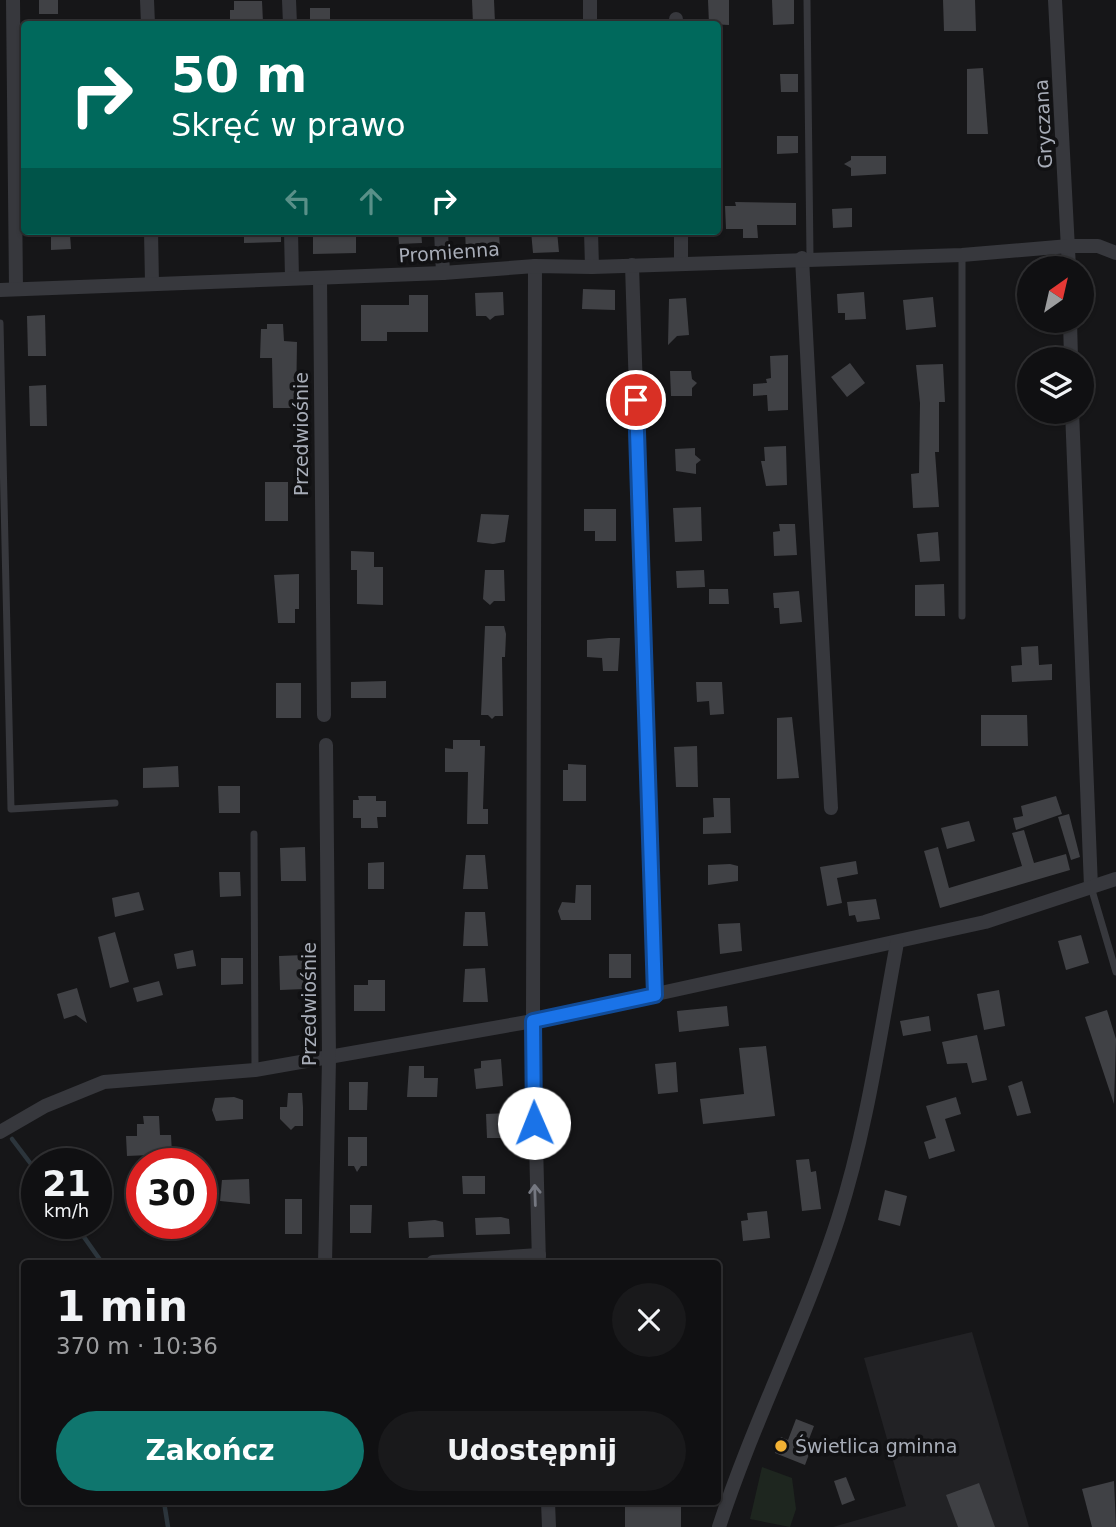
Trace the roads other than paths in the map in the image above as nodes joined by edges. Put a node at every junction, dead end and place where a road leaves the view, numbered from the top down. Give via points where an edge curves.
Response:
1 (13, 0) edge
2 (148, 0) edge
3 (289, 0) edge
4 (590, 0) edge
5 (807, 0) edge
6 (1055, 0) edge
7 (148, 21) edge
8 (290, 21) edge
9 (590, 21) edge
10 (151, 235) edge
11 (291, 235) edge
12 (441, 235) edge
13 (591, 235) edge
14 (681, 235) edge
15 (1069, 246) junction
16 (1116, 253) edge
17 (962, 255) junction
18 (1069, 256) edge
19 (806, 258) junction
20 (681, 262) junction
21 (632, 265) junction
22 (535, 266) junction
23 (592, 267) junction
24 (443, 273) junction
25 (292, 278) junction
26 (320, 278) junction
27 (152, 283) junction
28 (16, 289) junction
29 (0, 290) edge
30 (0, 323) edge
31 (1072, 424) edge
32 (3, 613) edge
33 (962, 616) dead end
34 (324, 715) dead end
35 (326, 745) dead end
36 (115, 803) dead end
37 (831, 808) dead end
38 (254, 834) dead end
39 (1116, 878) edge
40 (1091, 887) junction
41 (897, 943) junction
42 (1116, 972) edge
43 (655, 995) junction
44 (533, 1021) junction
45 (328, 1058) junction
46 (255, 1070) junction
47 (0, 1132) edge
48 (539, 1259) edge
49 (325, 1260) edge
50 (504, 1260) edge
51 (548, 1505) edge
52 (549, 1527) edge
53 (719, 1527) edge

1 - 28 street
2 - 7 street
3 - 8 street
4 - 9 street
5 - 19 lane
6 - 15 street, Gryczana
10 - 27 street
11 - 25 street
12 - 24 street
13 - 23 street
14 - 20 street
15 - 16 street via 1098,246
15 - 17 street, Promienna
15 - 18 street, Gryczana
17 - 19 street, Promienna
17 - 33 lane
19 - 20 street, Promienna
19 - 37 street
20 - 21 street, Promienna
21 - 23 street, Promienna
21 - 43 street
22 - 23 street, Promienna
22 - 24 street, Promienna
22 - 44 street
24 - 26 street, Promienna
25 - 26 street, Promienna
25 - 27 street, Promienna
26 - 34 street, Przedwiośnie
27 - 28 street, Promienna
28 - 29 street, Promienna
30 - 32 lane
31 - 40 street
32 - 36 lane via 11,809
35 - 45 street, Przedwiośnie
38 - 46 lane
39 - 40 street
40 - 41 street via 985,922
40 - 42 lane
41 - 43 street
41 - 53 street via 863,1121 838,1218
43 - 44 street
44 - 45 street
48 -> 44 street
45 - 46 street
45 - 49 street, Przedwiośnie
46 - 47 street via 104,1082 57,1100
48 - 50 street
51 - 52 street

